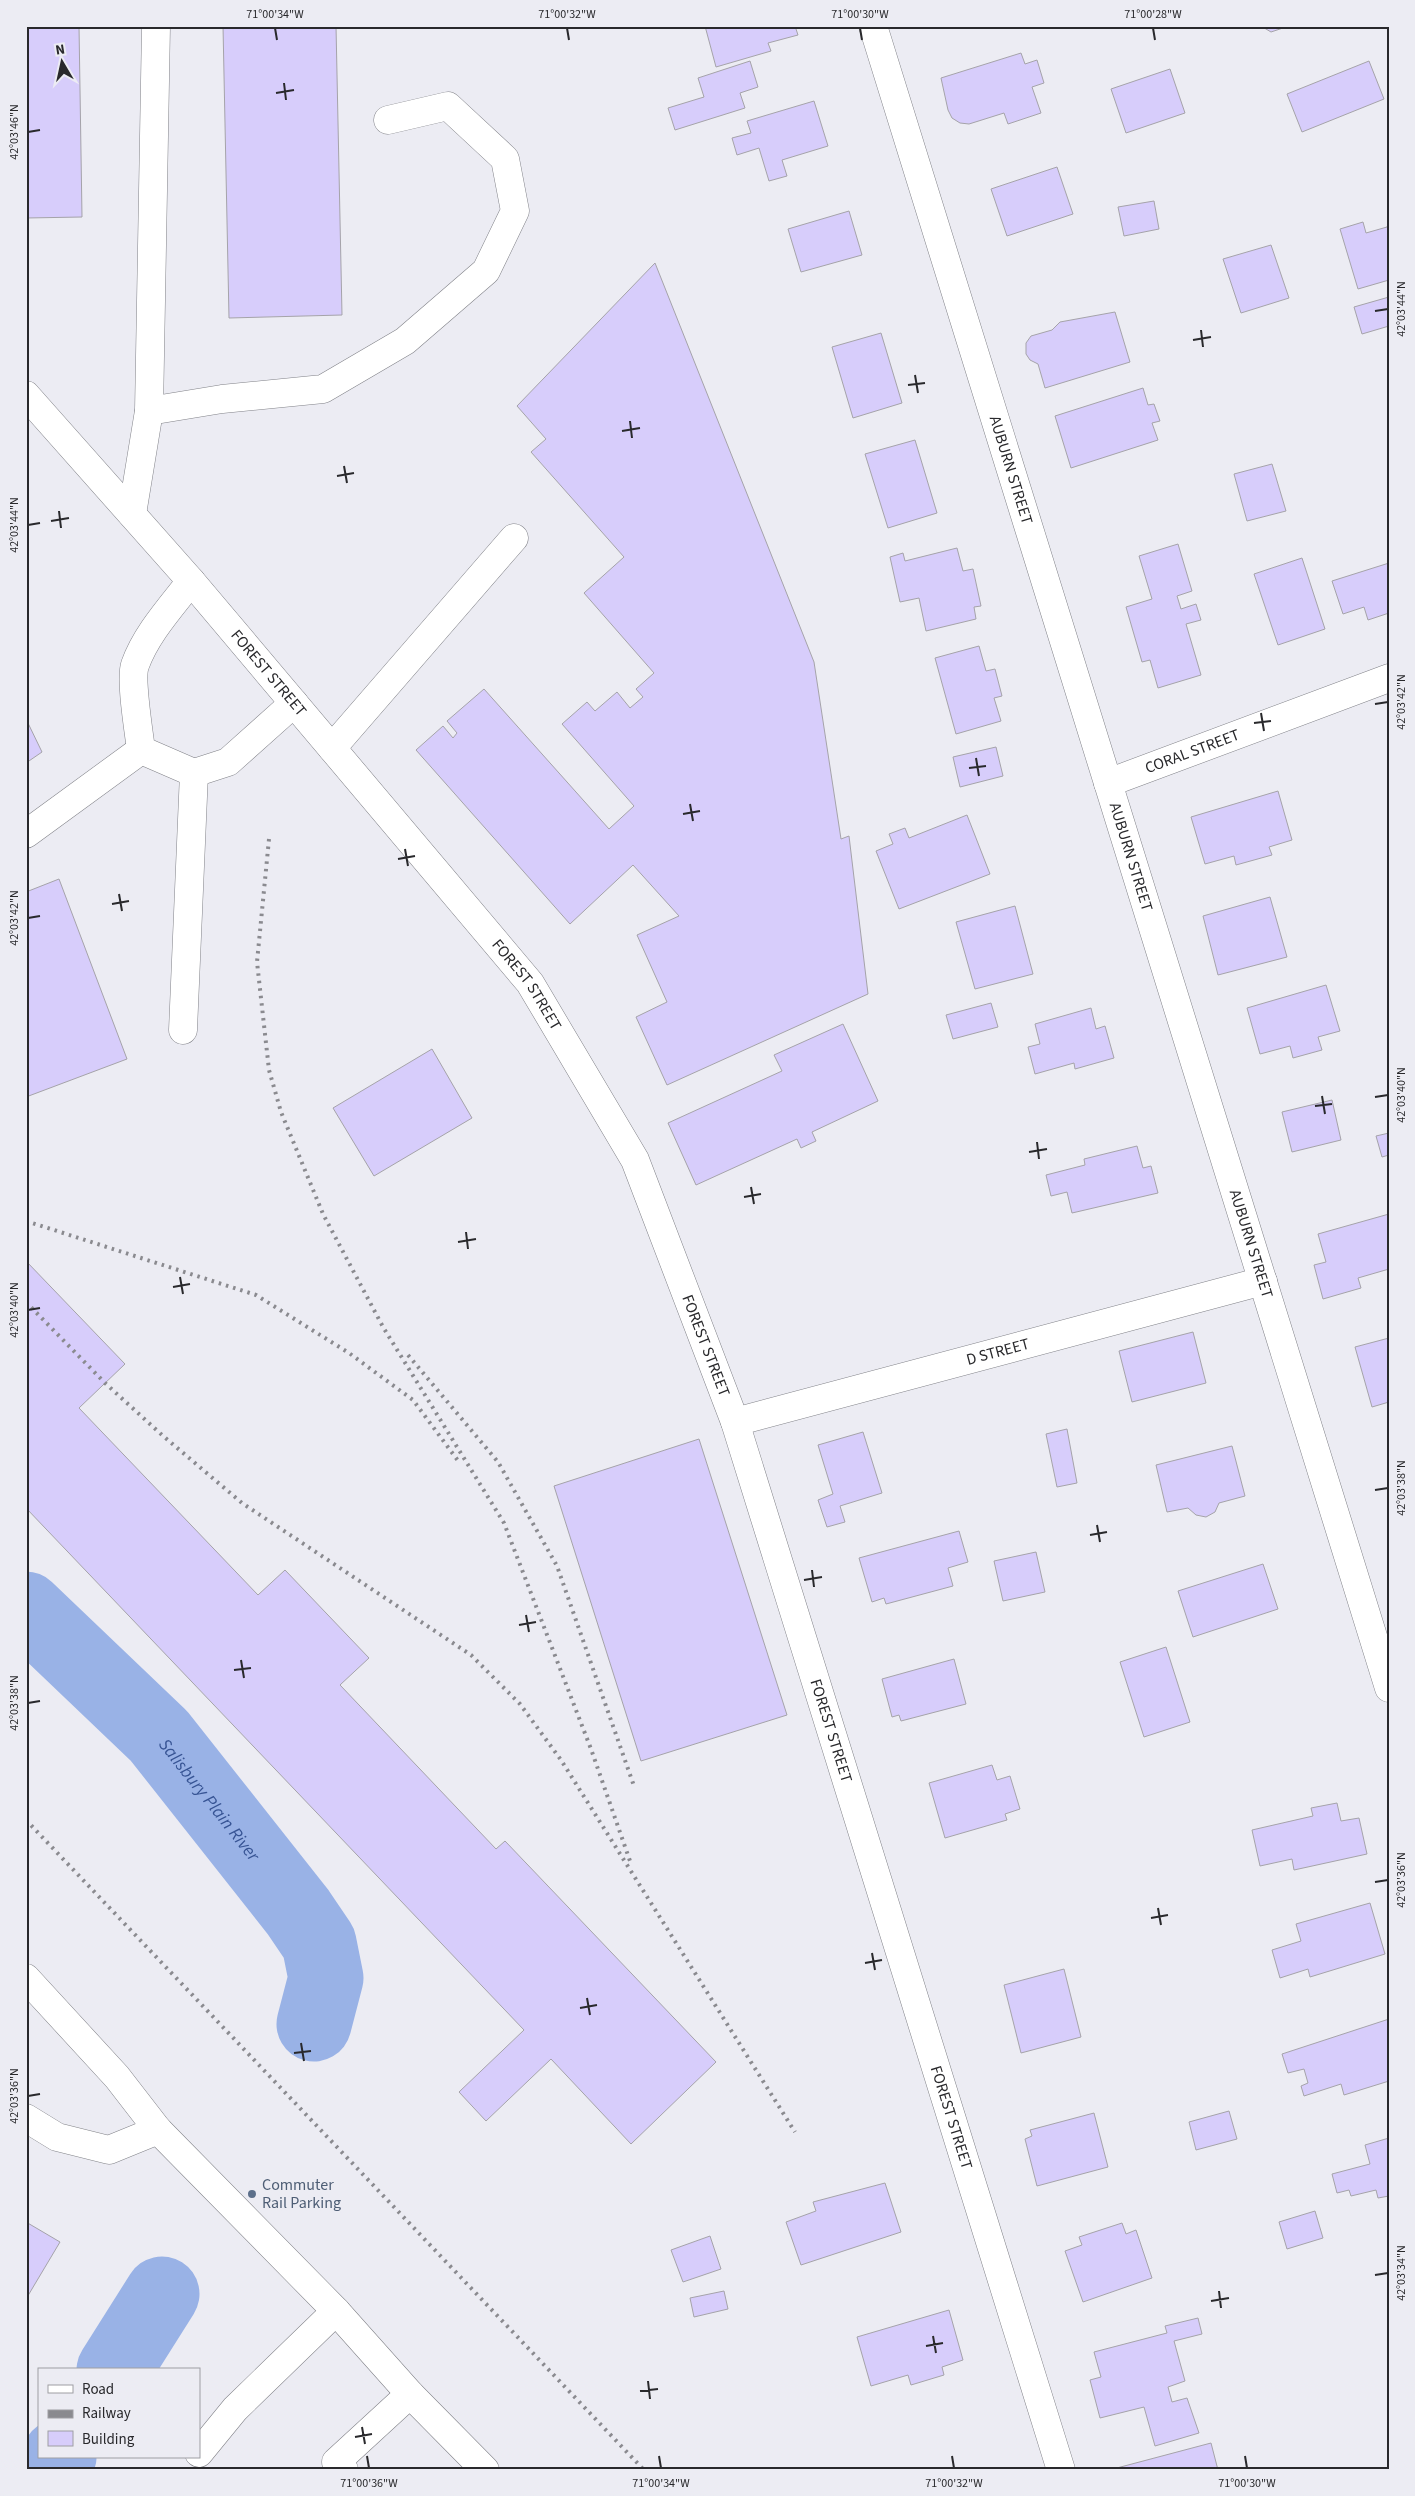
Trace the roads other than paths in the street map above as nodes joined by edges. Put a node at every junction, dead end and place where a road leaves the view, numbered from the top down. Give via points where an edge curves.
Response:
1 (156, 26) edge
2 (873, 26) edge
3 (388, 120) dead end
4 (26, 395) edge
5 (149, 411) junction
6 (132, 514) junction
7 (514, 538) dead end
8 (191, 581) junction
9 (1389, 678) edge
10 (294, 703) junction
11 (332, 748) junction
12 (141, 750) junction
13 (194, 773) junction
14 (1108, 783) junction
15 (26, 834) edge
16 (183, 1030) dead end
17 (1263, 1281) junction
18 (735, 1422) junction
19 (1389, 1688) edge
20 (26, 1978) edge
21 (26, 2118) edge
22 (158, 2130) junction
23 (336, 2311) junction
24 (410, 2394) junction
25 (200, 2452) edge
26 (195, 2458) edge
27 (187, 2470) edge
28 (344, 2470) edge
29 (484, 2470) edge
30 (1060, 2470) edge

1 - 5 street
2 - 14 street, AUBURN STREET
3 - 5 street via 448,106 505,159 515,211 486,271 405,341 323,389 222,399
4 - 6 street, FOREST STREET
5 - 6 street
6 - 8 street, FOREST STREET
7 - 11 street
8 - 10 street, FOREST STREET
8 - 12 street via 151,634 134,666
9 - 14 street, CORAL STREET
10 - 11 street, FOREST STREET
10 - 13 street via 228,762
11 - 18 street, FOREST STREET via 530,983 634,1160
12 - 13 street
12 - 15 street
13 - 16 street
14 - 17 street, AUBURN STREET
17 - 18 street, D STREET
17 - 19 street, AUBURN STREET
18 - 30 street, FOREST STREET
20 - 22 street via 117,2077
21 - 22 street via 57,2137 109,2150
22 - 23 street
23 - 24 street
23 - 25 street via 234,2409
24 - 28 street via 336,2462
24 - 29 street
26 - 27 street

